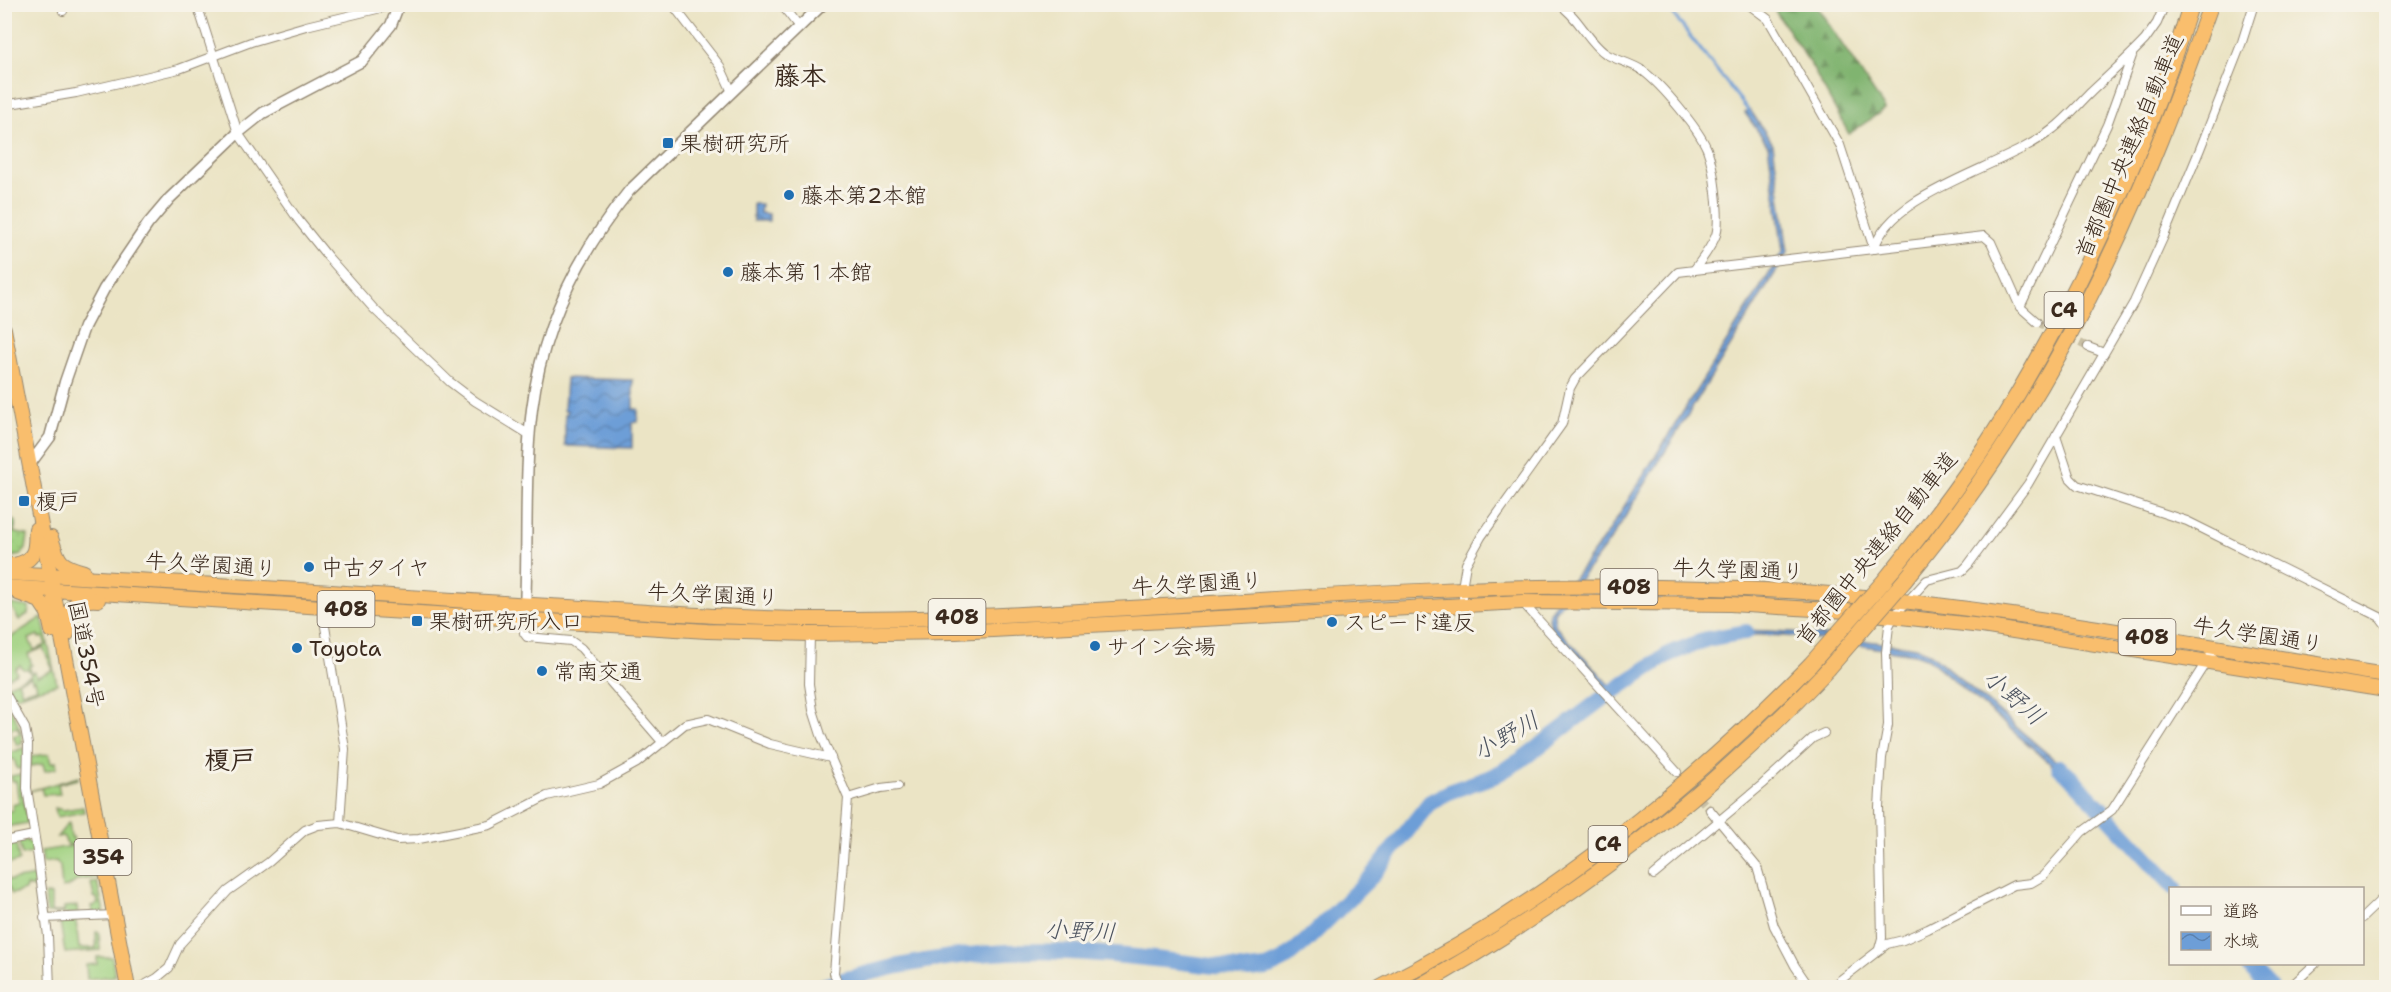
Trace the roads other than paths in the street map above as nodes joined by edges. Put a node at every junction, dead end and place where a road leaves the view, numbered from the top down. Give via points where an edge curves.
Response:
1 (197, 4) edge
2 (399, 4) edge
3 (672, 4) edge
4 (781, 4) edge
5 (823, 4) edge
6 (1559, 4) edge
7 (1748, 4) edge
8 (2165, 4) edge
9 (2192, 4) edge
10 (2211, 4) edge
11 (2254, 4) edge
12 (799, 27) junction
13 (2133, 52) junction
14 (213, 57) junction
15 (732, 92) junction
16 (4, 105) edge
17 (238, 133) junction
18 (1874, 249) junction
19 (1694, 270) junction
20 (2020, 307) junction
21 (2037, 322) tunnel mouth
22 (4, 329) edge
23 (2088, 347) tunnel mouth
24 (2104, 353) junction
25 (8, 369) edge
26 (530, 435) junction
27 (2056, 436) junction
28 (30, 464) junction
29 (40, 519) junction
30 (4, 566) edge
31 (4, 573) edge
32 (50, 575) junction
33 (97, 578) junction
34 (7, 587) edge
35 (53, 590) junction
36 (1462, 590) junction
37 (111, 594) junction
38 (1522, 602) junction
39 (1906, 602) junction
40 (525, 605) junction
41 (1463, 605) junction
42 (322, 608) junction
43 (1894, 616) junction
44 (2384, 617) edge
45 (525, 619) junction
46 (2386, 625) edge
47 (810, 634) junction
48 (64, 646) junction
49 (2215, 648) junction
50 (2206, 661) junction
51 (2386, 675) edge
52 (2386, 690) edge
53 (4, 691) edge
54 (1824, 733) dead end
55 (663, 743) junction
56 (831, 758) junction
57 (1677, 772) tunnel mouth
58 (898, 786) dead end
59 (848, 798) junction
60 (1710, 810) tunnel mouth
61 (1720, 821) junction
62 (340, 823) junction
63 (34, 835) junction
64 (4, 841) edge
65 (1654, 875) dead end
66 (2386, 895) edge
67 (114, 915) junction
68 (2364, 916) edge
69 (44, 918) junction
70 (1879, 949) junction
71 (2312, 965) edge
72 (50, 987) edge
73 (128, 987) edge
74 (139, 987) edge
75 (838, 987) edge
76 (1380, 987) edge
77 (1416, 987) edge
78 (1810, 987) edge
79 (1830, 987) edge
80 (2289, 987) edge

1 - 14 street
2 - 14 street via 306,26
2 - 17 street via 391,26 362,61 263,113
3 - 15 street via 720,66
4 - 12 street
5 - 12 street
6 - 19 street via 1572,12 1606,54 1630,63 1660,87 1707,150 1718,226 1712,244
7 - 18 street via 1768,19 1840,145
8 - 13 street via 2157,23
9 - 76 highway, 首都圏中央連絡自動車道 / C4, bridge via 2122,188 2052,332 1980,453 1885,580 1810,665 1741,734 1680,787 1604,848 1510,913
10 - 77 highway, 首都圏中央連絡自動車道 / C4, bridge via 2129,214 2066,342 1994,460 1905,580 1828,669 1755,743 1690,800 1580,886 1520,927
11 - 24 street via 2164,236 2134,302
12 - 15 street
13 - 18 street via 2054,129 2034,143 1908,205 1889,221
13 - 20 street via 2107,126
14 - 16 street via 76,93
14 - 17 street
15 - 26 street via 629,191 576,269 547,342
17 - 26 street via 299,222 394,329 450,382
17 - 28 street via 170,198 104,289 84,327 50,437
18 - 19 street
18 - 20 street via 1984,236 1991,242
19 - 36 street via 1678,272 1575,379 1562,424 1470,555
20 - 21 street
22 - 25 highway, 国道354号 / 354
23 - 24 street
24 - 27 street
25 - 28 highway, 国道354号 / 354
26 - 40 street
27 - 39 street via 2028,484 1968,565 1962,571 1927,580
27 - 44 street via 2070,478 2077,485 2187,521
28 - 29 highway, 国道354号 / 354
29 - 30 highway via 29,559
29 - 32 highway, 国道354号 / 354
29 - 33 highway via 61,564
31 - 32 highway, 牛久学園通り / 408
32 - 33 highway, 牛久学園通り / 408
32 - 35 highway, 国道354号 / 354
33 - 40 highway, 牛久学園通り / 408
34 - 35 highway, 牛久学園通り / 408
34 - 48 highway via 40,601 48,613 53,637
35 - 37 highway, 牛久学園通り / 408
35 - 48 highway, 国道354号 / 354
36 - 39 highway, 牛久学園通り / 408 via 1669,587 1796,592
36 - 40 highway, 牛久学園通り / 408 via 877,619 748,618
36 - 41 street
37 - 42 highway, 牛久学園通り / 408
37 - 48 highway via 73,606
38 - 41 highway, 牛久学園通り / 408
38 - 43 highway, 牛久学園通り / 408 via 1730,604
38 - 57 street
39 - 43 street
39 - 49 highway, 牛久学園通り / 408
40 - 45 street
41 - 47 highway, 牛久学園通り / 408 via 956,632
42 - 45 highway, 牛久学園通り / 408
42 - 62 street via 345,749
43 - 50 highway, 牛久学園通り / 408
43 - 70 street via 1886,652 1888,725 1879,807
44 - 46 street
45 - 47 highway, 牛久学園通り / 408
45 - 55 street via 524,633 528,637 571,641 581,648
47 - 56 street via 813,710
48 - 67 highway, 国道354号 / 354
49 - 50 street
49 - 51 highway, 牛久学園通り / 408
50 - 52 highway, 牛久学園通り / 408
50 - 70 street via 2112,810 2082,832 2043,876 2014,885
53 - 63 street via 27,736 27,788
54 - 61 street via 1813,738
55 - 56 street via 685,724 708,719 770,744
55 - 62 street via 599,784 547,796 498,822 475,829 397,840
56 - 59 street
58 - 59 street
59 - 75 street via 834,973
60 - 61 street
61 - 65 street
61 - 78 street via 1757,867 1774,926
62 - 74 street via 305,830 228,891 180,944 169,968
63 - 64 street
63 - 69 street
66 - 68 street
67 - 69 street
67 - 73 highway, 国道354号 / 354
69 - 72 street
70 - 79 street
71 - 80 street

